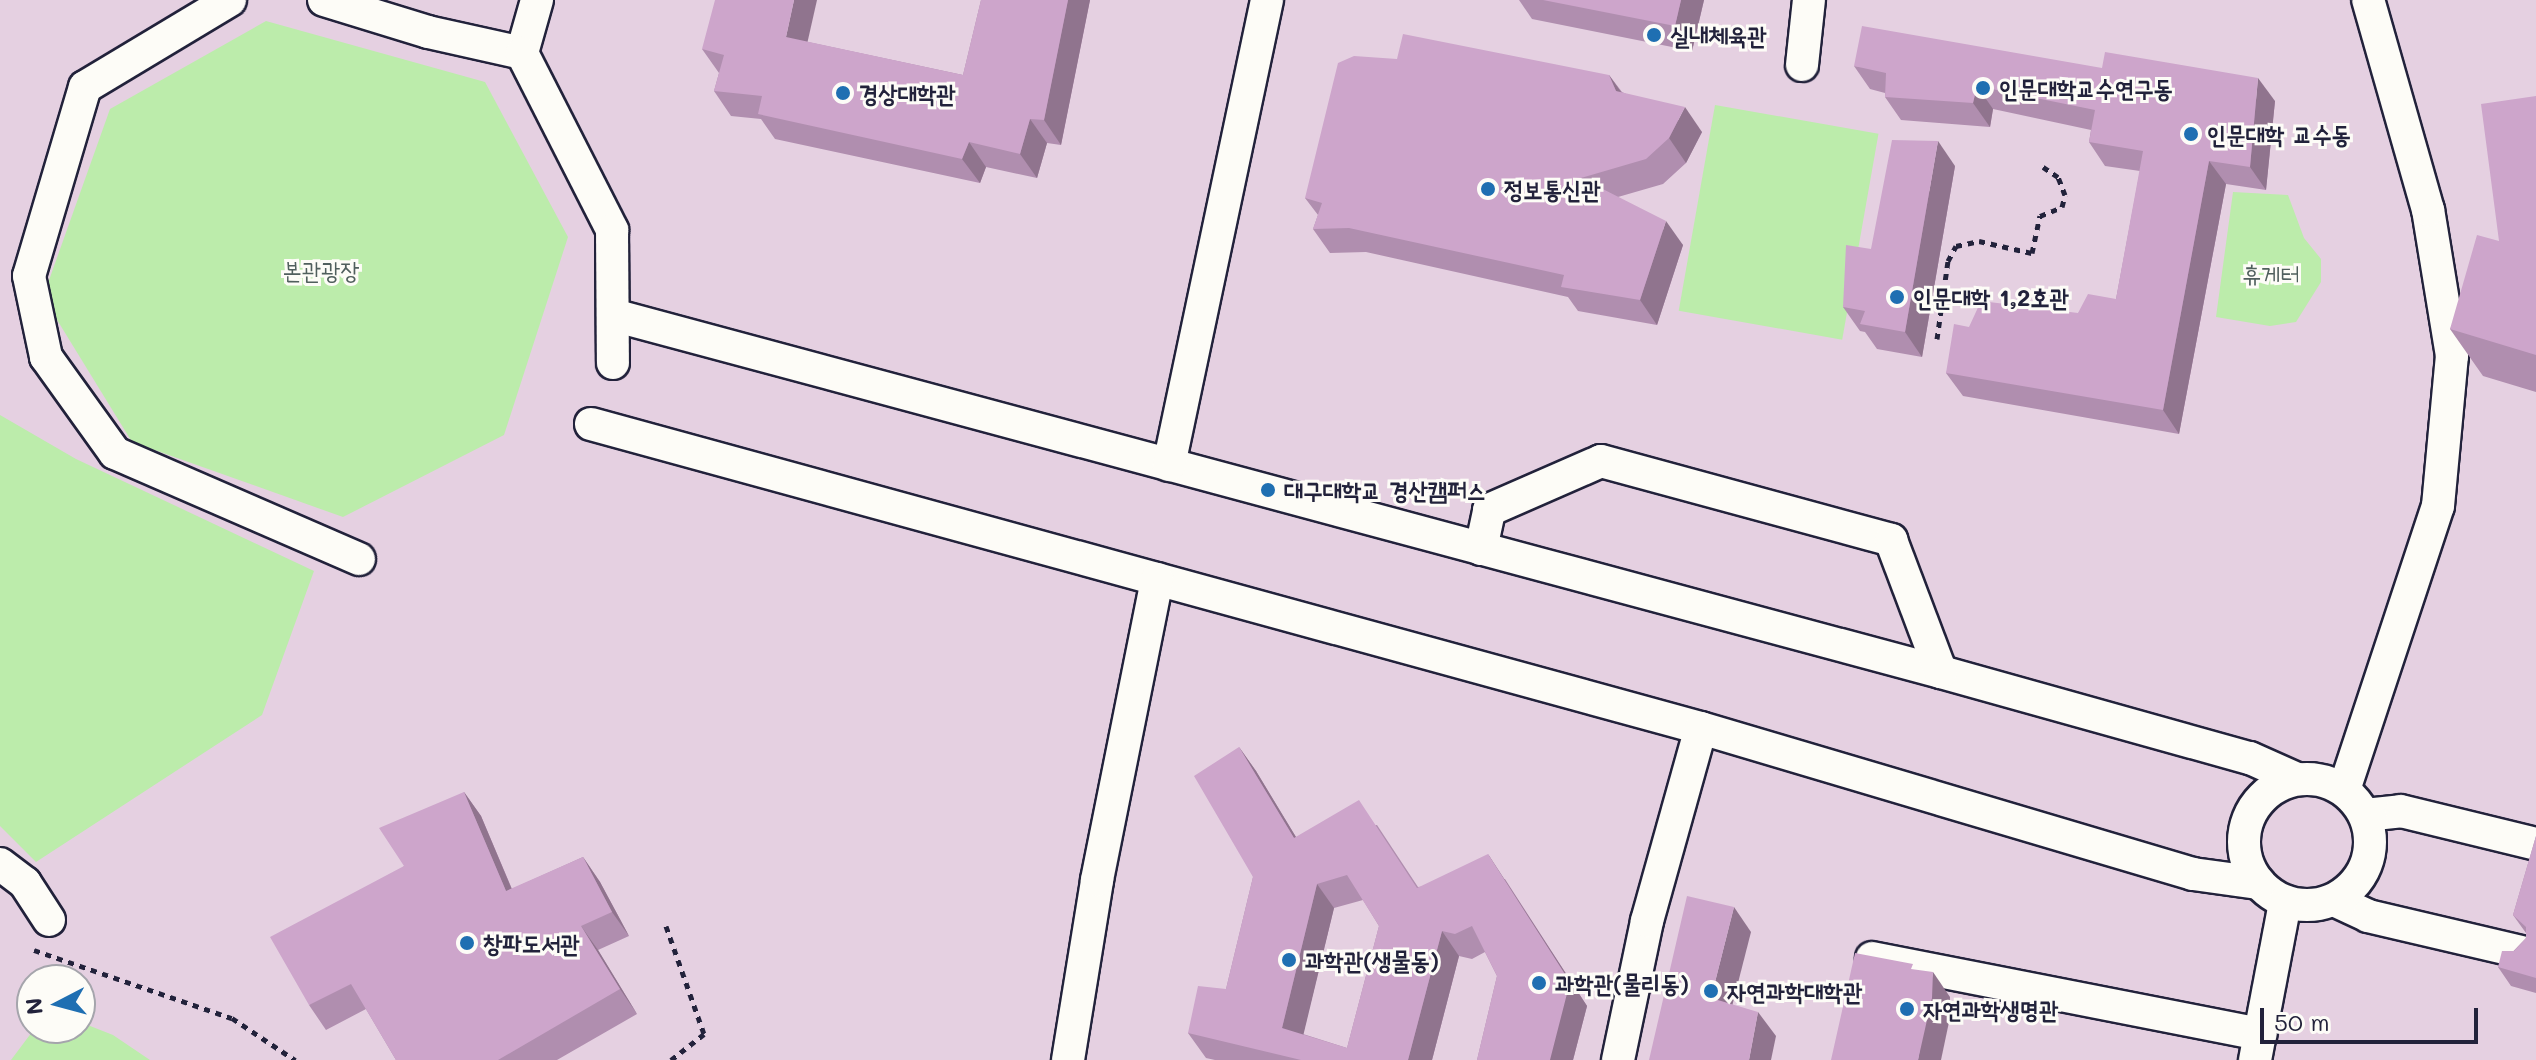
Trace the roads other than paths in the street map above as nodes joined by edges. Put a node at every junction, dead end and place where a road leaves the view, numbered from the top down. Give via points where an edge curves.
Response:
1 (230, 0) edge
2 (324, 0) edge
3 (537, 0) edge
4 (1267, 0) edge
5 (1809, 0) edge
6 (2368, 0) edge
7 (522, 53) junction
8 (1802, 65) dead end
9 (613, 315) junction
10 (613, 363) dead end
11 (591, 424) dead end
12 (1169, 465) junction
13 (1481, 549) junction
14 (359, 559) dead end
15 (1157, 579) junction
16 (1941, 672) junction
17 (1701, 728) junction
18 (2297, 779) junction
19 (2344, 790) junction
20 (2365, 815) junction
21 (2536, 844) edge
22 (0, 864) edge
23 (2259, 883) junction
24 (2334, 900) junction
25 (2285, 902) junction
26 (49, 920) dead end
27 (2521, 952) edge
28 (1851, 985) edge
29 (2258, 1047) edge
30 (1068, 1060) edge
31 (1618, 1060) edge

1 - 14 street via 85,87 29,276 46,357 115,453
2 - 7 street via 428,32
3 - 7 street
4 - 12 street
5 - 8 street
6 - 19 street via 2428,210 2452,356 2438,506
7 - 9 street via 612,230
9 - 10 street
9 - 12 street
11 - 15 street
12 - 13 street
13 - 16 street
13 - 16 street via 1489,510 1601,461 1891,540
15 - 17 street
15 - 30 street via 1097,880
16 - 18 street via 2250,758
17 - 23 street via 2193,874
17 - 31 street via 1647,921
18 - 19 street
18 - 23 street via 2267,793 2248,820 2245,853
19 - 20 street
20 - 21 street via 2401,811
20 - 24 street via 2371,848 2367,864 2348,891
22 - 26 street via 25,883
23 - 25 street
24 - 25 street via 2318,905
24 - 27 street via 2368,916
25 - 29 street
28 - 29 street via 1858,955

